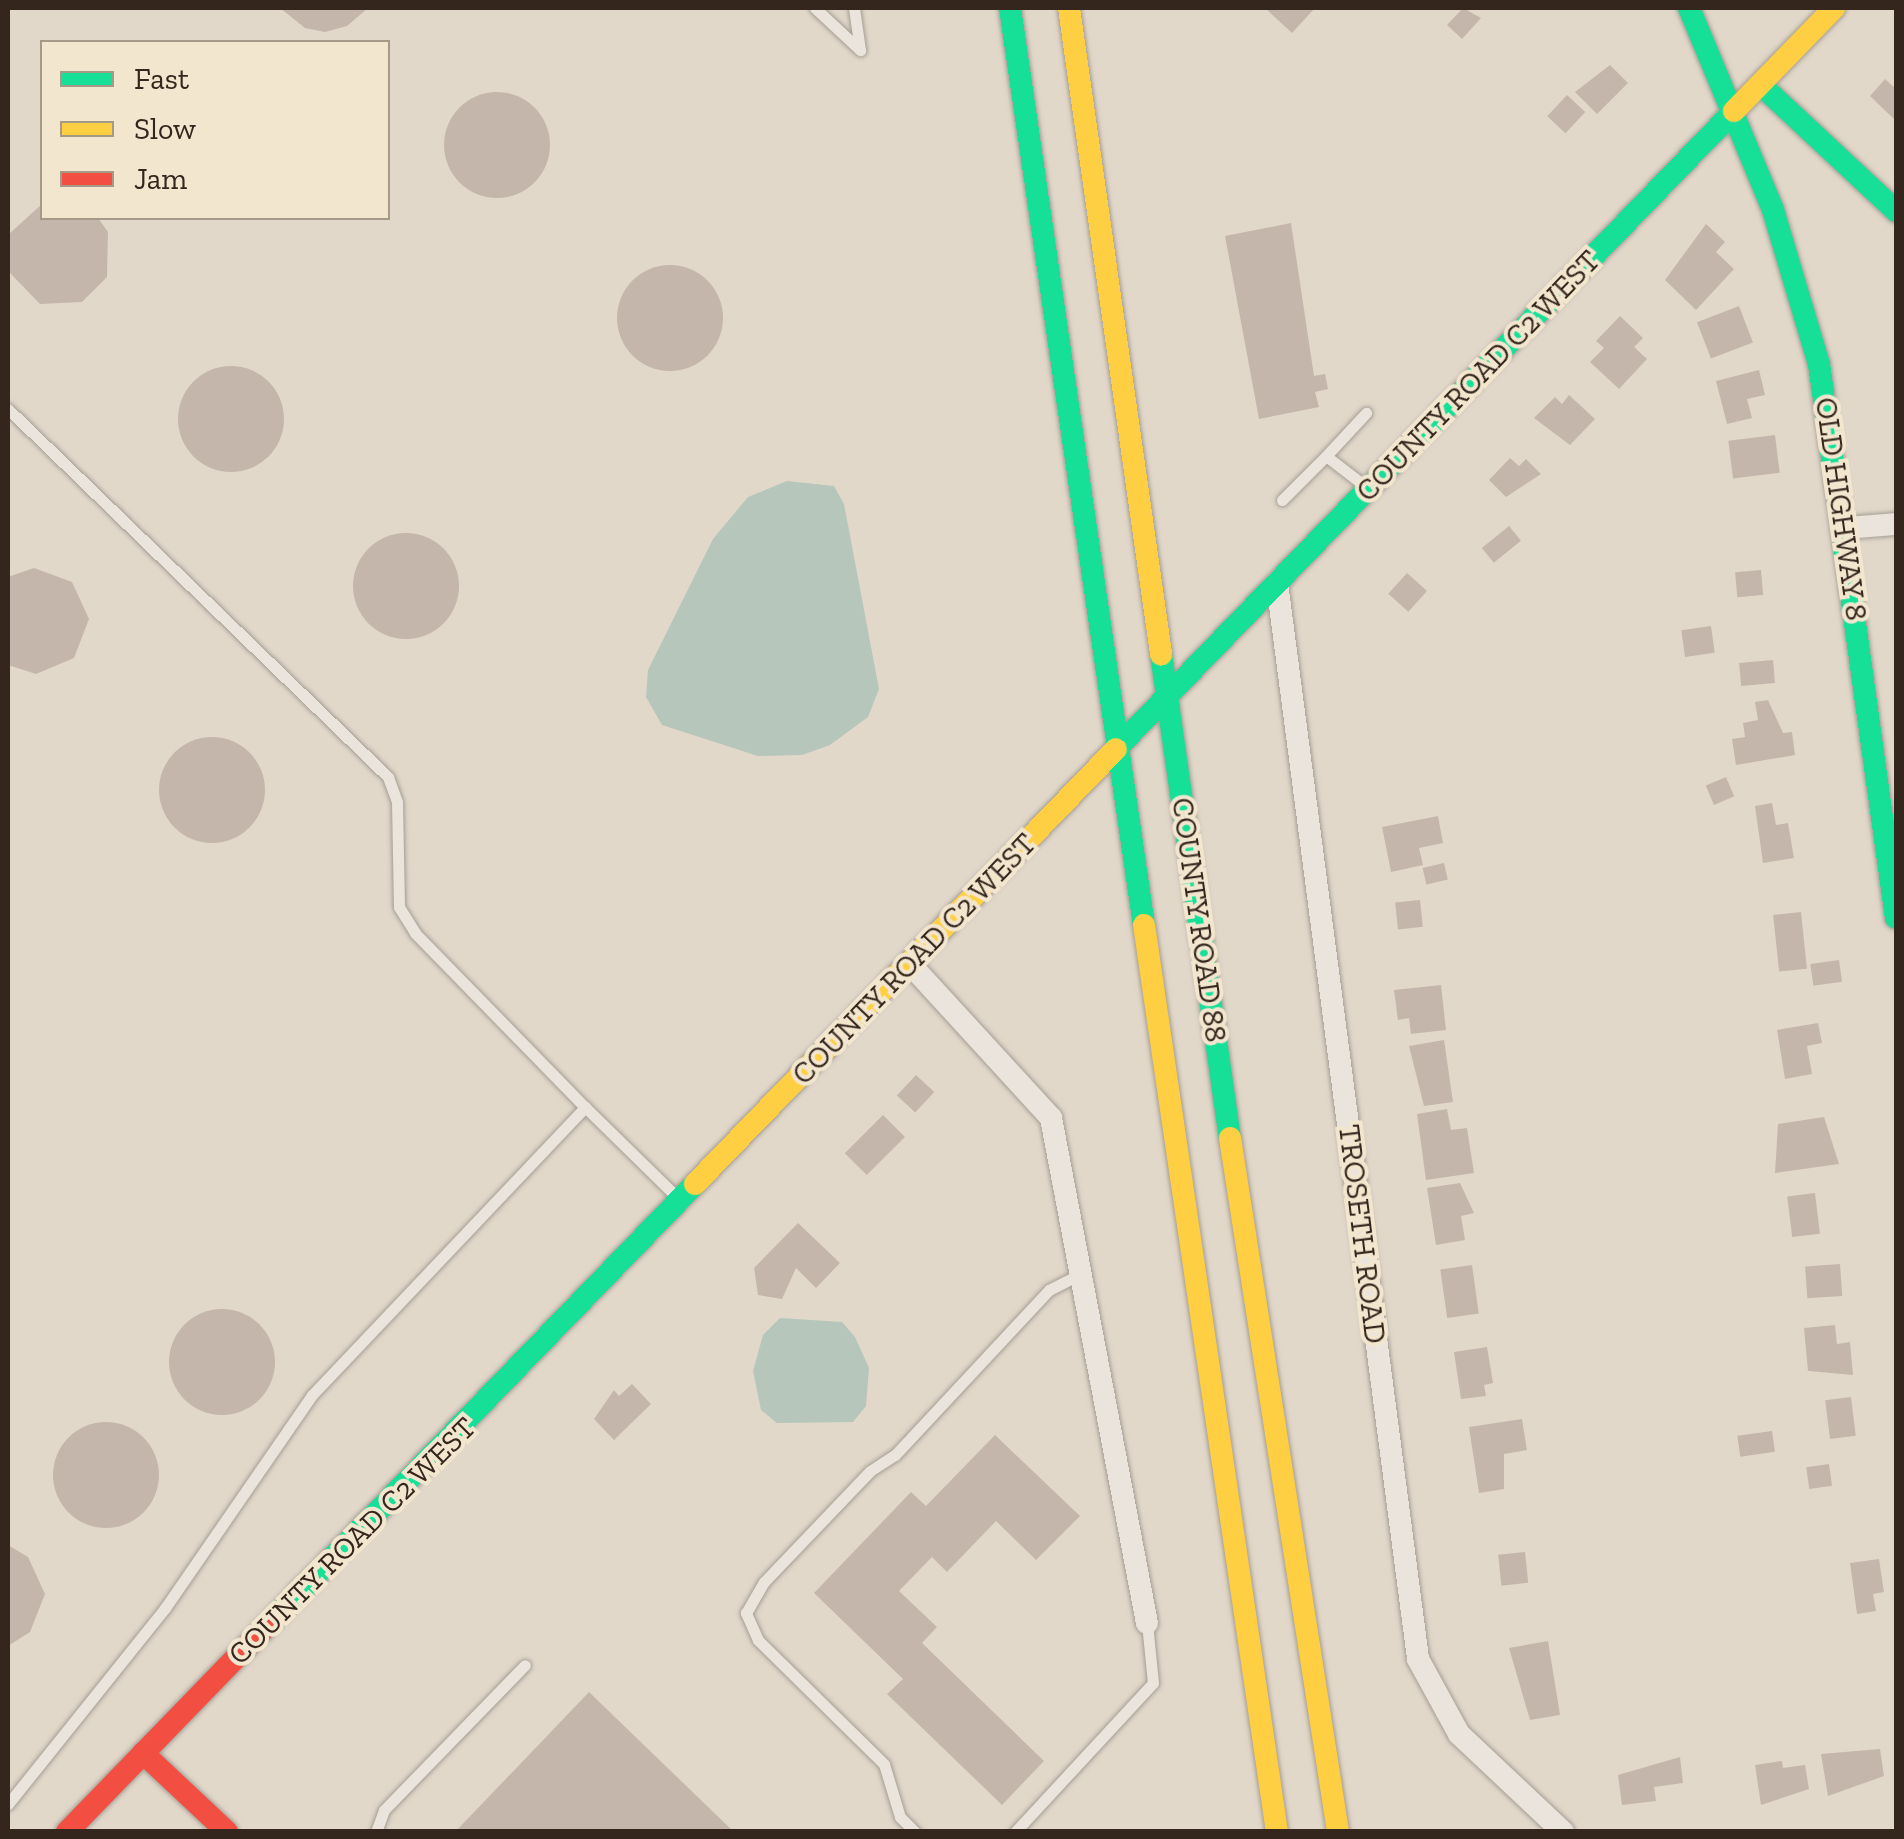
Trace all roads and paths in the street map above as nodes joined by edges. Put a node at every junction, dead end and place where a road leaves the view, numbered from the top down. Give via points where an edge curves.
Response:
1 (815, 8) edge
2 (854, 8) edge
3 (1010, 8) edge
4 (1070, 8) edge
5 (1689, 8) edge
6 (1834, 8) edge
7 (1761, 85) junction
8 (1734, 113) junction
9 (1896, 211) edge
10 (8, 409) edge
11 (1366, 413) dead end
12 (1326, 456) junction
13 (1369, 488) junction
14 (1282, 500) dead end
15 (1896, 524) edge
16 (1846, 528) junction
17 (1277, 583) junction
18 (1167, 696) junction
19 (1116, 748) junction
20 (1896, 918) edge
21 (910, 964) junction
22 (585, 1106) junction
23 (682, 1202) junction
24 (1082, 1274) junction
25 (1147, 1623) joint
26 (525, 1665) dead end
27 (142, 1753) junction
28 (8, 1804) edge
29 (67, 1832) edge
30 (226, 1832) edge
31 (376, 1832) edge
32 (916, 1832) edge
33 (1015, 1832) edge
34 (1277, 1832) edge
35 (1338, 1832) edge
36 (1563, 1832) edge

1 - 2 lane via 860,50
3 - 19 street, COUNTY ROAD 88
4 - 18 street, COUNTY ROAD 88
5 - 8 street, OLD HIGHWAY 8
6 - 7 street, COUNTY ROAD C2 WEST
7 - 8 street, COUNTY ROAD C2 WEST
7 - 9 street
8 - 13 street, COUNTY ROAD C2 WEST
8 - 16 street, OLD HIGHWAY 8 via 1795,275
10 - 22 lane via 388,778 396,802 399,907 415,933
11 - 12 lane
12 - 13 lane
12 - 14 lane
13 - 17 street, COUNTY ROAD C2 WEST
15 - 16 street
16 - 20 street, OLD HIGHWAY 8
17 - 18 street, COUNTY ROAD C2 WEST
17 - 36 street, TROSETH ROAD via 1418,1658 1459,1734
18 - 19 street, COUNTY ROAD C2 WEST
18 - 35 street, COUNTY ROAD 88 via 1287,1541
19 - 21 street, COUNTY ROAD C2 WEST
19 - 34 street, COUNTY ROAD 88
21 - 23 street, COUNTY ROAD C2 WEST
21 - 24 street via 1044,1102
22 - 23 lane
22 - 28 lane via 312,1395 164,1608
23 - 27 street, COUNTY ROAD C2 WEST
24 - 25 street
24 - 32 lane via 1049,1290 764,1582 746,1613 758,1640 884,1764 900,1817
25 - 33 lane via 1153,1683
26 - 31 lane via 384,1810
27 - 29 street, COUNTY ROAD C2 WEST
27 - 30 street

